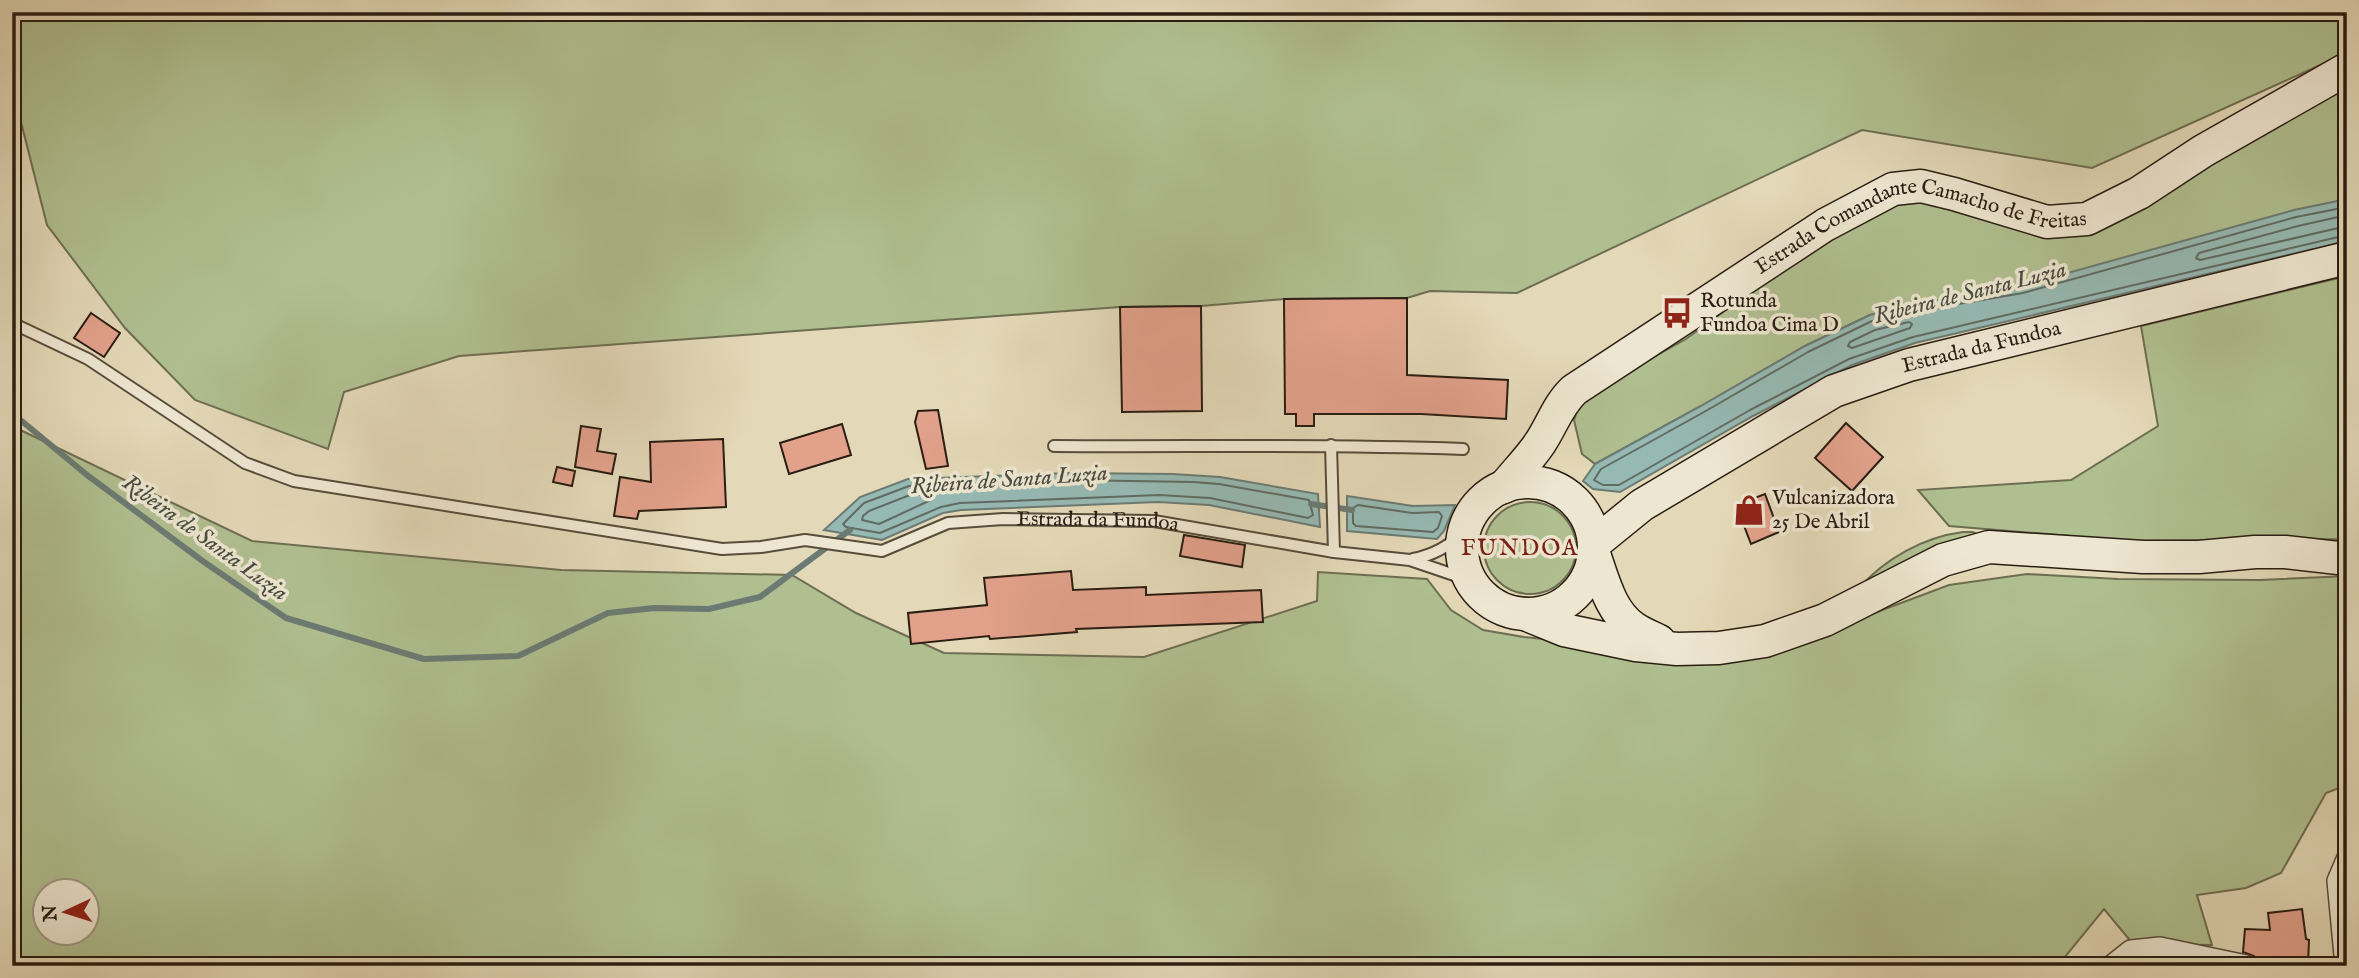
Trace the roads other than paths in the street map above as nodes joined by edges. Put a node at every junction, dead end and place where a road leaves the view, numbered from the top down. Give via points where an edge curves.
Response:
1 (2347, 69) edge
2 (2347, 258) edge
3 (12, 323) edge
4 (1552, 421) junction
5 (1331, 444) junction
6 (1054, 446) dead end
7 (1463, 449) dead end
8 (1570, 497) junction
9 (1642, 505) junction
10 (1478, 516) junction
11 (1594, 549) junction
12 (1334, 552) junction
13 (2347, 559) edge
14 (1410, 560) junction
15 (1472, 581) junction
16 (1525, 614) junction
17 (1677, 649) junction
18 (2347, 860) edge
19 (2112, 966) edge
20 (2246, 966) edge
21 (2346, 966) edge

1 - 4 main road, Estrada Comandante Camacho de Freitas via 2087,219 2047,222 1921,186 1893,189 1825,225 1584,383 1565,398
2 - 9 main road, Estrada da Fundoa via 1909,365 1834,391
3 - 12 lane, Estrada da Fundoa via 89,359 245,463 294,481 722,549 805,540 882,551 948,523 1102,519 1154,521
4 - 8 main road via 1556,463
4 - 10 main road, Estrada Comandante Camacho de Freitas via 1530,457
5 - 6 lane
5 - 7 lane
5 - 12 lane
8 - 9 main road, Estrada da Fundoa via 1600,506
8 - 10 main road via 1532,482 1518,483
8 - 11 main road via 1590,526
9 - 11 main road, Estrada da Fundoa
10 - 14 lane via 1448,546
10 - 15 main road via 1466,569
11 - 16 main road via 1587,578 1571,598 1550,610
11 - 17 main road via 1614,606 1624,620
12 - 14 lane, Estrada da Fundoa
13 - 17 main road via 2255,552 2143,557 1989,547 1942,560 1825,620 1765,641
14 - 15 lane
15 - 16 main road via 1494,604
16 - 17 main road via 1564,630
18 - 21 street via 2338,881
19 - 20 street via 2131,951 2160,948

